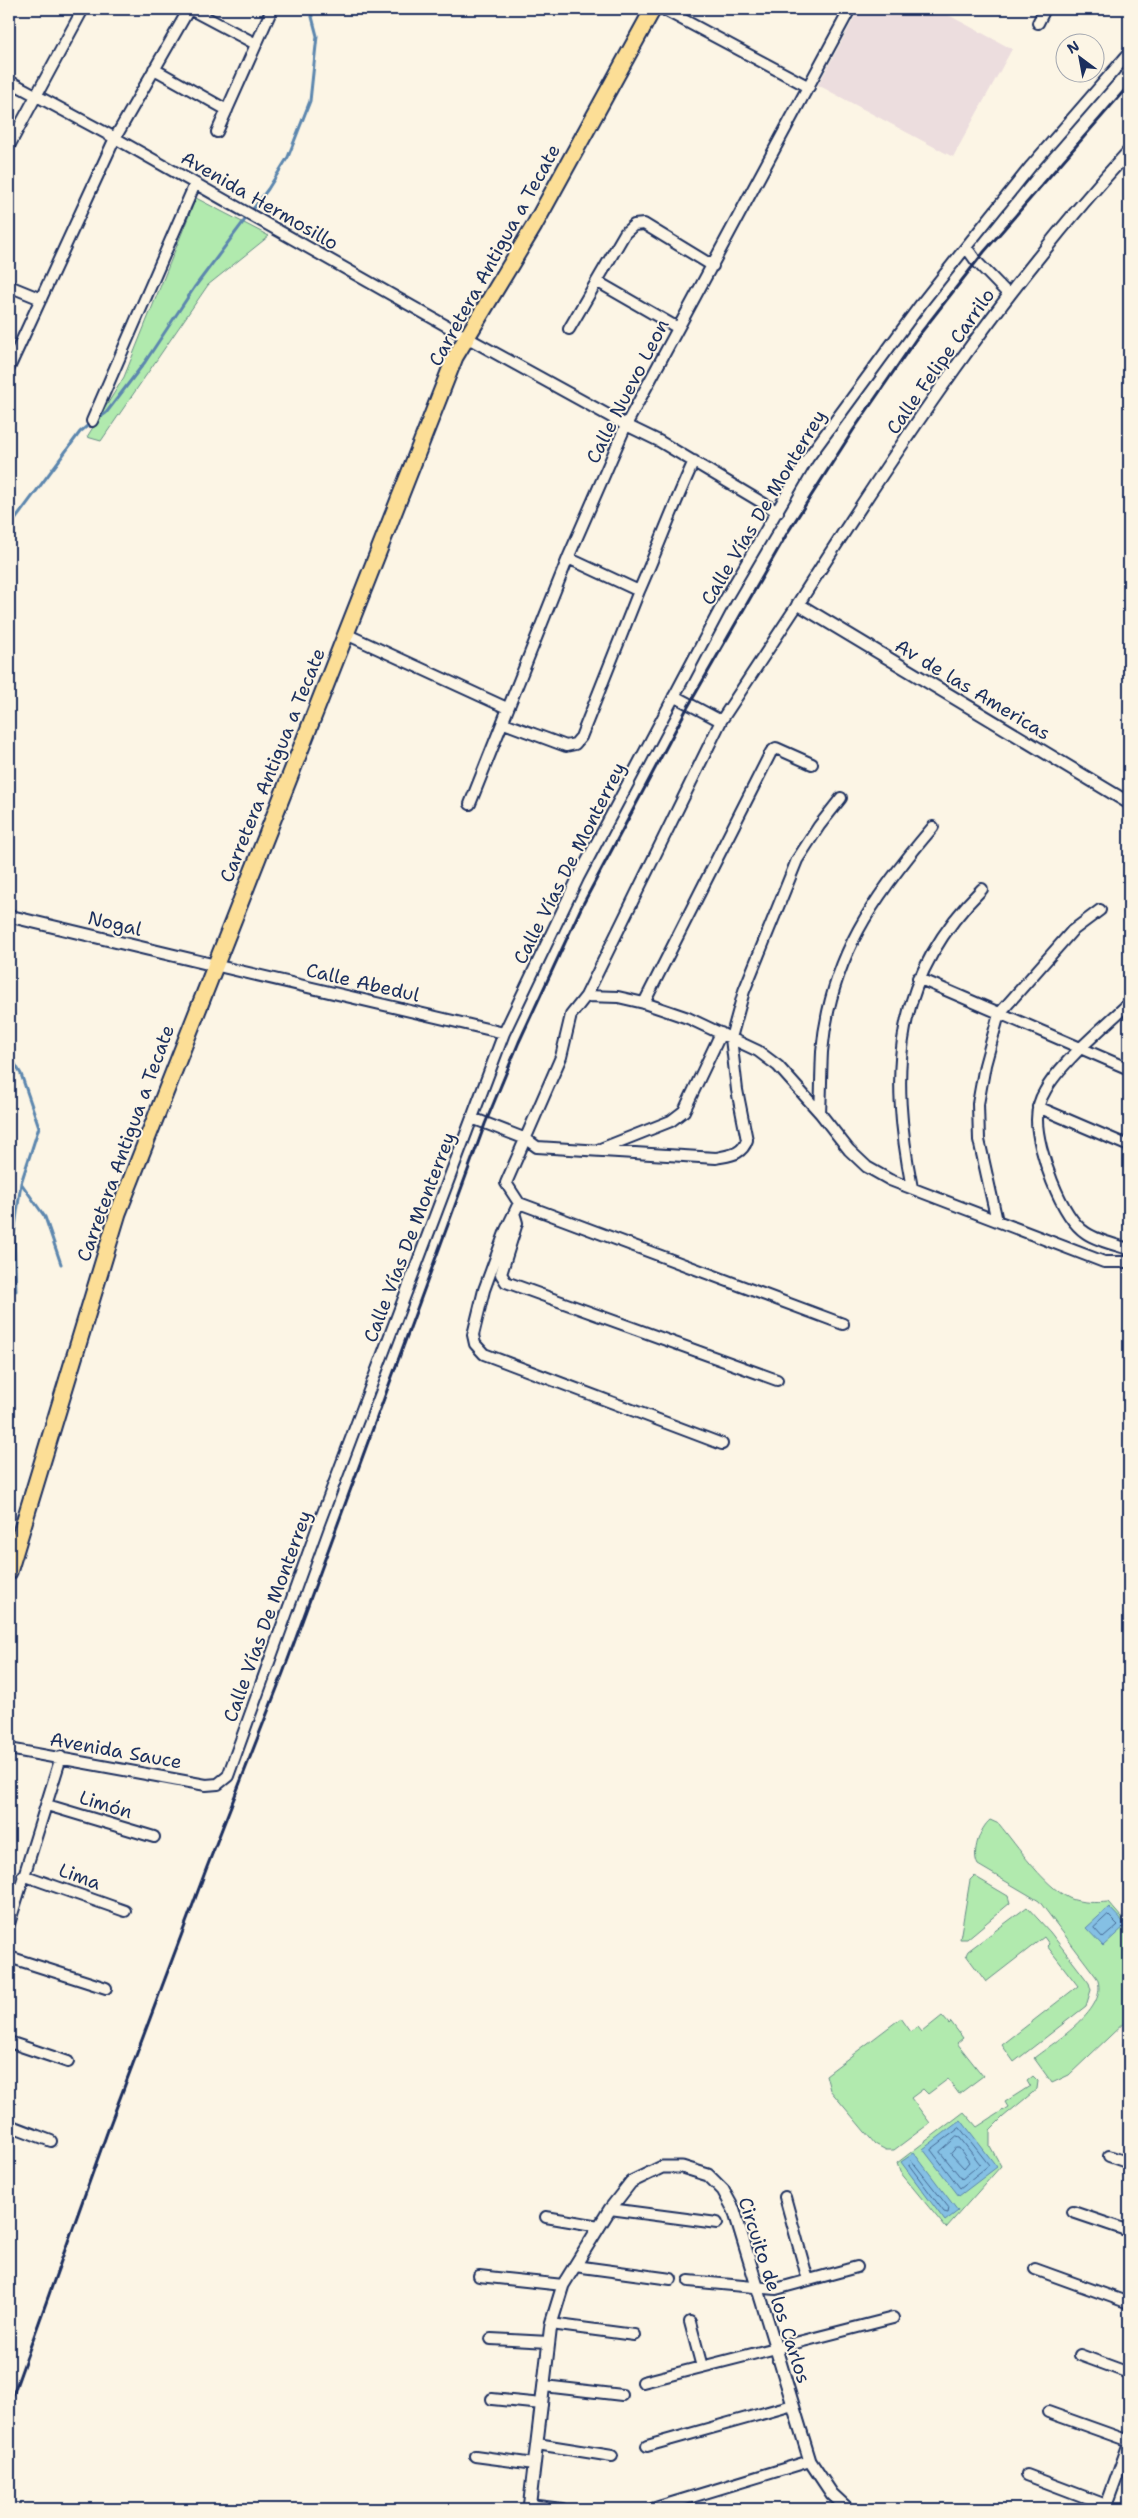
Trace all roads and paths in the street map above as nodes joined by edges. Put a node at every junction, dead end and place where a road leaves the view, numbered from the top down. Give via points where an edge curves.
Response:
1 (83, 9) edge
2 (189, 9) edge
3 (272, 9) edge
4 (653, 9) edge
5 (664, 9) edge
6 (850, 9) edge
7 (1045, 9) edge
8 (1038, 23) dead end
9 (256, 44) junction
10 (1129, 54) edge
11 (154, 68) junction
12 (9, 81) edge
13 (809, 87) junction
14 (36, 95) junction
15 (227, 110) junction
16 (218, 132) dead end
17 (115, 138) junction
18 (9, 146) edge
19 (1129, 151) edge
20 (195, 184) junction
21 (966, 247) junction
22 (713, 266) junction
23 (598, 282) junction
24 (9, 286) edge
25 (1008, 294) junction
26 (41, 299) junction
27 (678, 328) junction
28 (569, 329) dead end
29 (466, 336) junction
30 (9, 368) edge
31 (92, 421) dead end
32 (626, 425) junction
33 (694, 461) junction
34 (778, 512) junction
35 (568, 558) junction
36 (639, 591) junction
37 (798, 604) junction
38 (346, 634) junction
39 (674, 696) junction
40 (507, 708) junction
41 (721, 721) junction
42 (504, 723) junction
43 (812, 764) dead end
44 (841, 798) dead end
45 (1129, 803) edge
46 (470, 804) dead end
47 (933, 827) dead end
48 (982, 889) dead end
49 (1100, 910) dead end
50 (9, 916) edge
51 (214, 965) junction
52 (918, 978) junction
53 (586, 996) junction
54 (644, 1003) junction
55 (1129, 1003) edge
56 (999, 1014) junction
57 (504, 1033) junction
58 (726, 1035) junction
59 (1080, 1050) junction
60 (1129, 1069) edge
61 (1038, 1107) junction
62 (820, 1113) junction
63 (472, 1118) junction
64 (526, 1139) junction
65 (1129, 1146) edge
66 (594, 1151) junction
67 (912, 1188) junction
68 (520, 1202) junction
69 (515, 1215) junction
70 (997, 1221) junction
71 (1129, 1248) edge
72 (1129, 1262) edge
73 (843, 1324) dead end
74 (777, 1380) dead end
75 (722, 1444) dead end
76 (9, 1572) edge
77 (9, 1749) edge
78 (61, 1757) junction
79 (218, 1784) joint
80 (47, 1805) junction
81 (154, 1836) dead end
82 (23, 1874) junction
83 (125, 1911) dead end
84 (9, 1924) edge
85 (9, 1957) edge
86 (106, 1988) dead end
87 (9, 2042) edge
88 (68, 2062) dead end
89 (9, 2126) edge
90 (51, 2141) dead end
91 (1109, 2156) dead end
92 (1129, 2162) edge
93 (785, 2197) dead end
94 (610, 2209) junction
95 (1073, 2212) dead end
96 (546, 2217) dead end
97 (717, 2223) dead end
98 (599, 2226) junction
99 (1129, 2231) edge
100 (575, 2266) junction
101 (857, 2267) dead end
102 (1035, 2269) dead end
103 (479, 2276) dead end
104 (672, 2279) dead end
105 (808, 2280) junction
106 (689, 2281) dead end
107 (563, 2285) junction
108 (758, 2287) junction
109 (1129, 2303) edge
110 (893, 2318) dead end
111 (690, 2322) dead end
112 (551, 2324) junction
113 (634, 2336) dead end
114 (491, 2339) dead end
115 (549, 2342) junction
116 (776, 2348) junction
117 (1080, 2355) dead end
118 (702, 2367) junction
119 (1129, 2372) edge
120 (643, 2382) dead end
121 (544, 2386) junction
122 (622, 2395) dead end
123 (492, 2399) dead end
124 (542, 2404) junction
125 (793, 2405) junction
126 (1048, 2412) dead end
127 (1129, 2442) edge
128 (537, 2444) junction
129 (647, 2446) dead end
130 (475, 2456) dead end
131 (612, 2456) dead end
132 (810, 2462) junction
133 (534, 2464) junction
134 (1027, 2475) dead end
135 (529, 2507) edge
136 (1105, 2507) edge
137 (562, 2509) edge
138 (652, 2509) edge
139 (848, 2509) edge

1 - 14 street
2 - 9 street
2 - 11 street
3 - 9 street
4 - 29 main road, Carretera Antigua a Tecate via 534,226
5 - 13 street
6 - 13 street, Calle Nuevo Leon
7 - 8 street
9 - 15 street
10 - 21 street, Calle Vías De Monterrey via 1031,166
11 - 15 street
11 - 17 street
12 - 14 street, Avenida Hermosillo
13 - 22 street, Calle Nuevo Leon
14 - 17 street, Avenida Hermosillo
14 - 18 street
15 - 16 street
17 - 20 street, Avenida Hermosillo
17 - 26 street
19 - 25 street, Calle Felipe Carrilo
20 - 29 street, Avenida Hermosillo
20 - 31 street
21 - 25 street
21 - 34 street, Calle Vías De Monterrey via 808,458
22 - 23 street via 644,224 634,225 625,233
22 - 27 street, Calle Nuevo Leon
23 - 27 street
23 - 28 street
24 - 26 street
25 - 37 street, Calle Felipe Carrilo via 855,515
26 - 30 street
27 - 32 street, Calle Nuevo Leon
29 - 32 street, Avenida Hermosillo
29 - 38 main road, Carretera Antigua a Tecate
32 - 33 street, Avenida Hermosillo
32 - 35 street, Calle Nuevo Leon
33 - 34 street, Avenida Hermosillo
33 - 36 street
34 - 39 street, Calle Vías De Monterrey via 725,600
35 - 36 street
35 - 40 street, Calle Nuevo Leon
36 - 42 street via 581,737 574,744 566,746
37 - 41 street
37 - 45 street, Av de las Americas
38 - 40 street
38 - 51 main road, Carretera Antigua a Tecate
39 - 41 street
39 - 57 street, Calle Vías De Monterrey via 578,878
40 - 42 street, Calle Nuevo Leon
41 - 53 street
42 - 46 street, Calle Nuevo Leon
43 - 54 street via 776,748 771,752
44 - 58 street via 797,860
47 - 62 street via 893,874 849,946 836,982 822,1050
48 - 52 street via 957,914
49 - 56 street via 1072,931
50 - 51 street, Nogal
51 - 57 street, Calle Abedul
51 - 76 main road, Carretera Antigua a Tecate via 115,1220
52 - 56 street
52 - 67 street via 902,1045 901,1122
53 - 54 street via 618,997
53 - 64 street via 571,1015 561,1057
54 - 58 street
55 - 59 street
56 - 59 street
56 - 70 street via 978,1104 978,1140
57 - 63 street, Calle Vías De Monterrey
58 - 62 street via 758,1051 778,1066
58 - 66 street via 684,1111 671,1121
58 - 66 street via 747,1140 744,1148 736,1154 716,1158
59 - 60 street
59 - 61 street via 1045,1090
61 - 65 street
61 - 71 street via 1036,1121 1042,1149 1053,1186 1066,1210 1086,1233
62 - 67 street via 867,1167
63 - 64 street
63 - 79 street, Calle Vías De Monterrey via 318,1526 228,1776
64 - 66 street via 537,1147
64 - 68 street via 506,1183
67 - 70 street
68 - 69 street
68 - 73 street
69 - 74 street via 517,1223 501,1274 506,1282
69 - 75 street via 506,1230 484,1290 473,1335 475,1344 484,1354
70 - 72 street via 1104,1262
77 - 78 street, Avenida Sauce
78 - 79 street, Avenida Sauce via 206,1785
78 - 80 street
80 - 81 street, Limón
80 - 82 street
82 - 83 street, Lima
82 - 84 street
85 - 86 street
87 - 88 street
89 - 90 street
91 - 92 street
93 - 105 street
94 - 97 street
94 - 98 street, Circuito de los Carlos
94 - 108 street, Circuito de los Carlos via 631,2182 662,2167 682,2167 708,2175 723,2190 734,2210
95 - 99 street
96 - 98 street
98 - 100 street, Circuito de los Carlos
100 - 104 street
100 - 107 street, Circuito de los Carlos
101 - 105 street
102 - 109 street
103 - 107 street
105 - 108 street via 776,2289
106 - 108 street
107 - 112 street, Circuito de los Carlos
108 - 116 street, Circuito de los Carlos
110 - 116 street
111 - 118 street
112 - 113 street
112 - 115 street, Circuito de los Carlos
114 - 115 street
115 - 121 street, Circuito de los Carlos
116 - 118 street
116 - 125 street, Circuito de los Carlos
117 - 119 street
118 - 120 street
121 - 122 street
121 - 124 street, Circuito de los Carlos
123 - 124 street
124 - 128 street, Circuito de los Carlos
125 - 129 street
125 - 132 street, Circuito de los Carlos
126 - 127 street
127 - 136 street
128 - 131 street
128 - 133 street, Circuito de los Carlos
130 - 133 street
132 - 138 street
132 - 139 street, Circuito de los Carlos via 832,2494
133 - 135 street, Circuito de los Carlos
134 - 136 street
135 - 137 street

